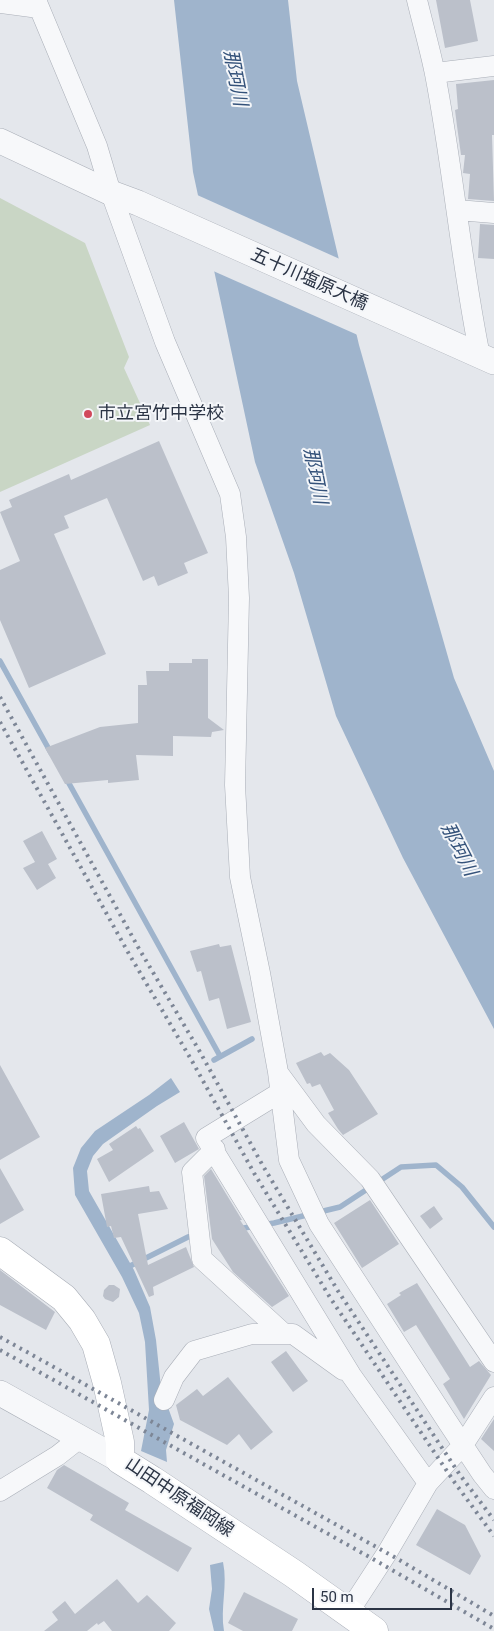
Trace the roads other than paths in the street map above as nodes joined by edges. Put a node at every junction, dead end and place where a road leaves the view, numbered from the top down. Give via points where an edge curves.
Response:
1 (417, 0) edge
2 (0, 3) edge
3 (37, 4) edge
4 (494, 66) edge
5 (435, 73) junction
6 (0, 141) edge
7 (111, 193) junction
8 (457, 210) junction
9 (494, 213) edge
10 (487, 359) edge
11 (278, 1072) junction
12 (281, 1092) junction
13 (215, 1149) junction
14 (0, 1251) edge
15 (283, 1333) junction
16 (494, 1362) edge
17 (351, 1375) junction
18 (0, 1394) edge
19 (494, 1397) edge
20 (164, 1400) dead end
21 (80, 1438) junction
22 (463, 1444) junction
23 (120, 1460) junction
24 (428, 1483) junction
25 (494, 1489) edge
26 (0, 1491) edge
27 (350, 1622) edge
28 (374, 1631) edge

1 - 5 street
2 - 3 street
3 - 7 street via 97,146
4 - 5 street
5 - 8 street
6 - 7 street, 五十川塩原大橋
7 - 10 street, 五十川塩原大橋
7 - 11 street via 165,342 230,494 239,598 235,785 240,877
8 - 9 street
8 - 10 street via 474,324
11 - 12 street
11 - 16 street via 316,1124 370,1179
12 - 13 street via 206,1138
12 - 22 street via 290,1160 319,1224
13 - 15 street via 192,1172 202,1259
13 - 17 street
14 - 23 main road, 山田中原福岡線 via 64,1298 96,1344 120,1442
15 - 17 street via 293,1334
15 - 20 street via 252,1334 194,1352 174,1377
17 - 24 street
18 - 21 street
19 - 22 street
21 - 23 street
21 - 26 street
22 - 24 street
22 - 25 street
23 - 27 main road, 山田中原福岡線 via 294,1574
24 - 27 street
27 - 28 main road, 山田中原福岡線

